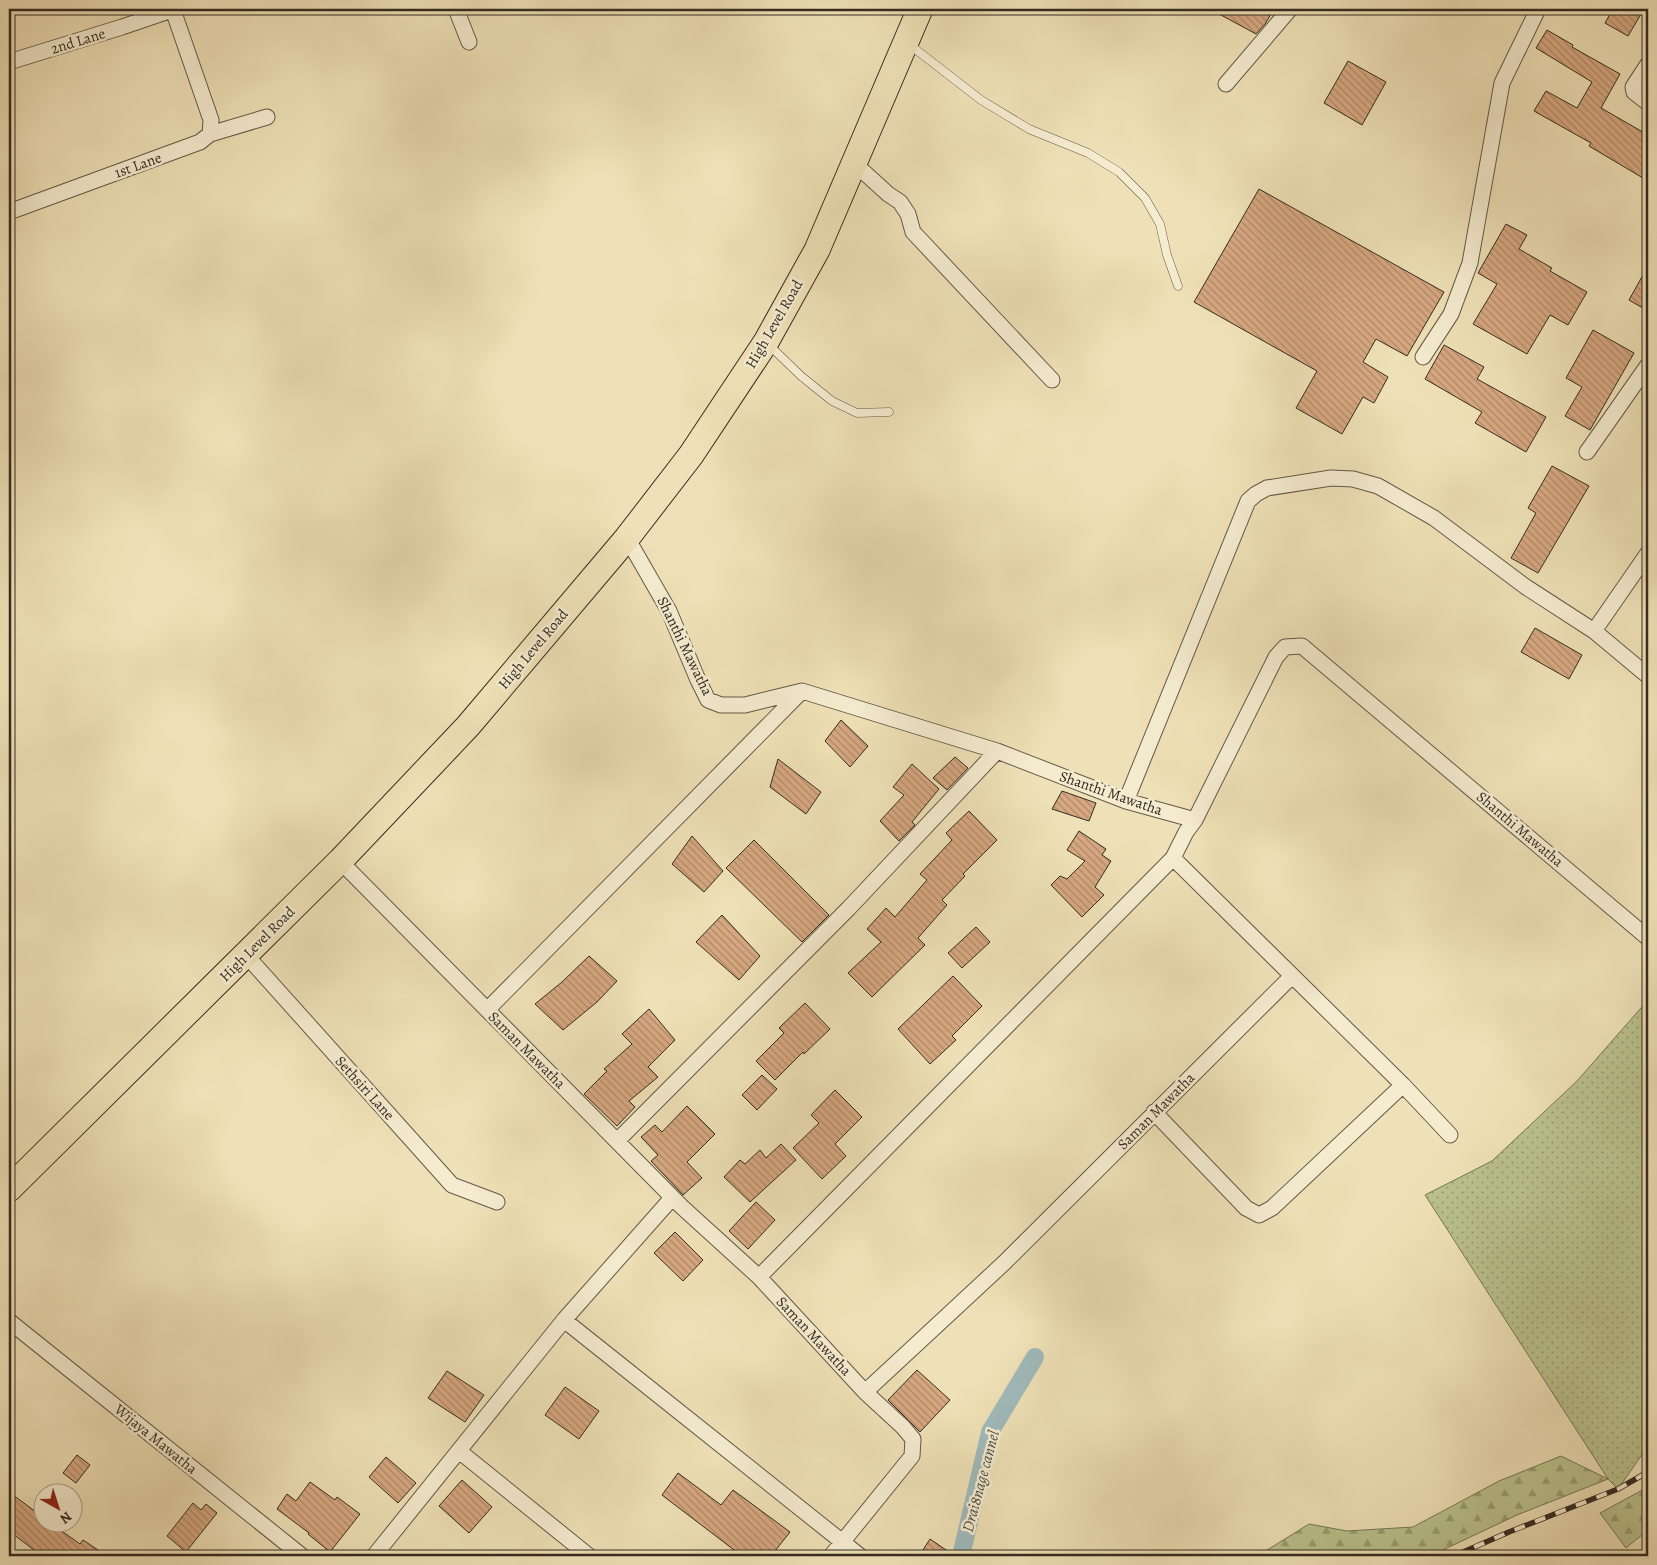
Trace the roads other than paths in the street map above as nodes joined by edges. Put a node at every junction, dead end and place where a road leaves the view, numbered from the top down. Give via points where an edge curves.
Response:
1 (174, 9) edge
2 (456, 9) edge
3 (920, 9) edge
4 (1290, 9) edge
5 (1538, 9) edge
6 (469, 42) dead end
7 (906, 42) junction
8 (9, 62) edge
9 (1648, 64) edge
10 (1226, 84) dead end
11 (1648, 103) edge
12 (267, 116) dead end
13 (210, 134) junction
14 (854, 163) junction
15 (9, 212) edge
16 (1178, 286) dead end
17 (766, 342) junction
18 (1422, 357) dead end
19 (1648, 365) edge
20 (1052, 380) dead end
21 (889, 412) dead end
22 (1587, 452) dead end
23 (627, 538) junction
24 (1648, 553) edge
25 (1594, 631) junction
26 (1648, 676) edge
27 (802, 691) junction
28 (997, 751) junction
29 (1126, 801) junction
30 (1195, 820) junction
31 (1173, 858) junction
32 (340, 861) junction
33 (1648, 938) edge
34 (246, 956) junction
35 (1292, 976) junction
36 (487, 1010) junction
37 (1403, 1086) junction
38 (1154, 1112) junction
39 (1450, 1135) dead end
40 (617, 1141) junction
41 (9, 1183) edge
42 (672, 1198) junction
43 (497, 1202) dead end
44 (759, 1277) junction
45 (564, 1320) junction
46 (9, 1321) edge
47 (865, 1392) junction
48 (459, 1451) junction
49 (842, 1542) junction
50 (302, 1556) edge
51 (374, 1556) edge
52 (589, 1556) edge
53 (831, 1556) edge
54 (860, 1556) edge

1 - 8 street, 2nd Lane
1 - 13 street via 211,120
2 - 6 street
3 - 7 highway, High Level Road
4 - 10 street
5 - 18 street via 1502,83 1470,263 1451,314
7 - 14 highway, High Level Road
7 - 16 lane via 980,100 1029,129 1088,153 1119,172 1145,198 1160,224
9 - 11 street via 1633,87 1634,92
12 - 13 street, 1st Lane
13 - 15 street, 1st Lane via 200,142
14 - 17 highway, High Level Road via 817,250
14 - 20 street via 900,202 908,214 913,232
17 - 21 lane via 832,401 857,413
17 - 23 highway, High Level Road via 691,455
19 - 22 street
23 - 27 street, Shanthi Mawatha via 669,611 708,700 721,705 745,705
23 - 32 highway, High Level Road via 468,726
24 - 25 street
25 - 26 street
25 - 29 street via 1526,587 1434,518 1378,486 1353,479 1331,478 1267,488 1248,501
27 - 28 street, Shanthi Mawatha
27 - 36 street
28 - 29 street, Shanthi Mawatha
28 - 40 street via 849,908
29 - 30 street, Shanthi Mawatha
30 - 31 street
30 - 33 street, Shanthi Mawatha via 1276,657 1285,647 1302,646
31 - 35 street
31 - 44 street
32 - 34 highway, High Level Road
32 - 36 street, Saman Mawatha
34 - 41 highway, High Level Road
34 - 43 street, Sethsiri Lane via 452,1185
35 - 37 street
35 - 38 street, Saman Mawatha
36 - 40 street, Saman Mawatha
37 - 38 street via 1272,1208 1259,1214 1246,1208
37 - 39 street
38 - 47 street, Saman Mawatha via 1004,1263
40 - 42 street, Saman Mawatha
42 - 44 street, Saman Mawatha
42 - 45 street
44 - 47 street, Saman Mawatha
45 - 48 street
45 - 49 street
46 - 50 street, Wijaya Mawatha
47 - 49 street via 913,1439 912,1456
48 - 51 street
48 - 52 street
49 - 53 street
49 - 54 street

